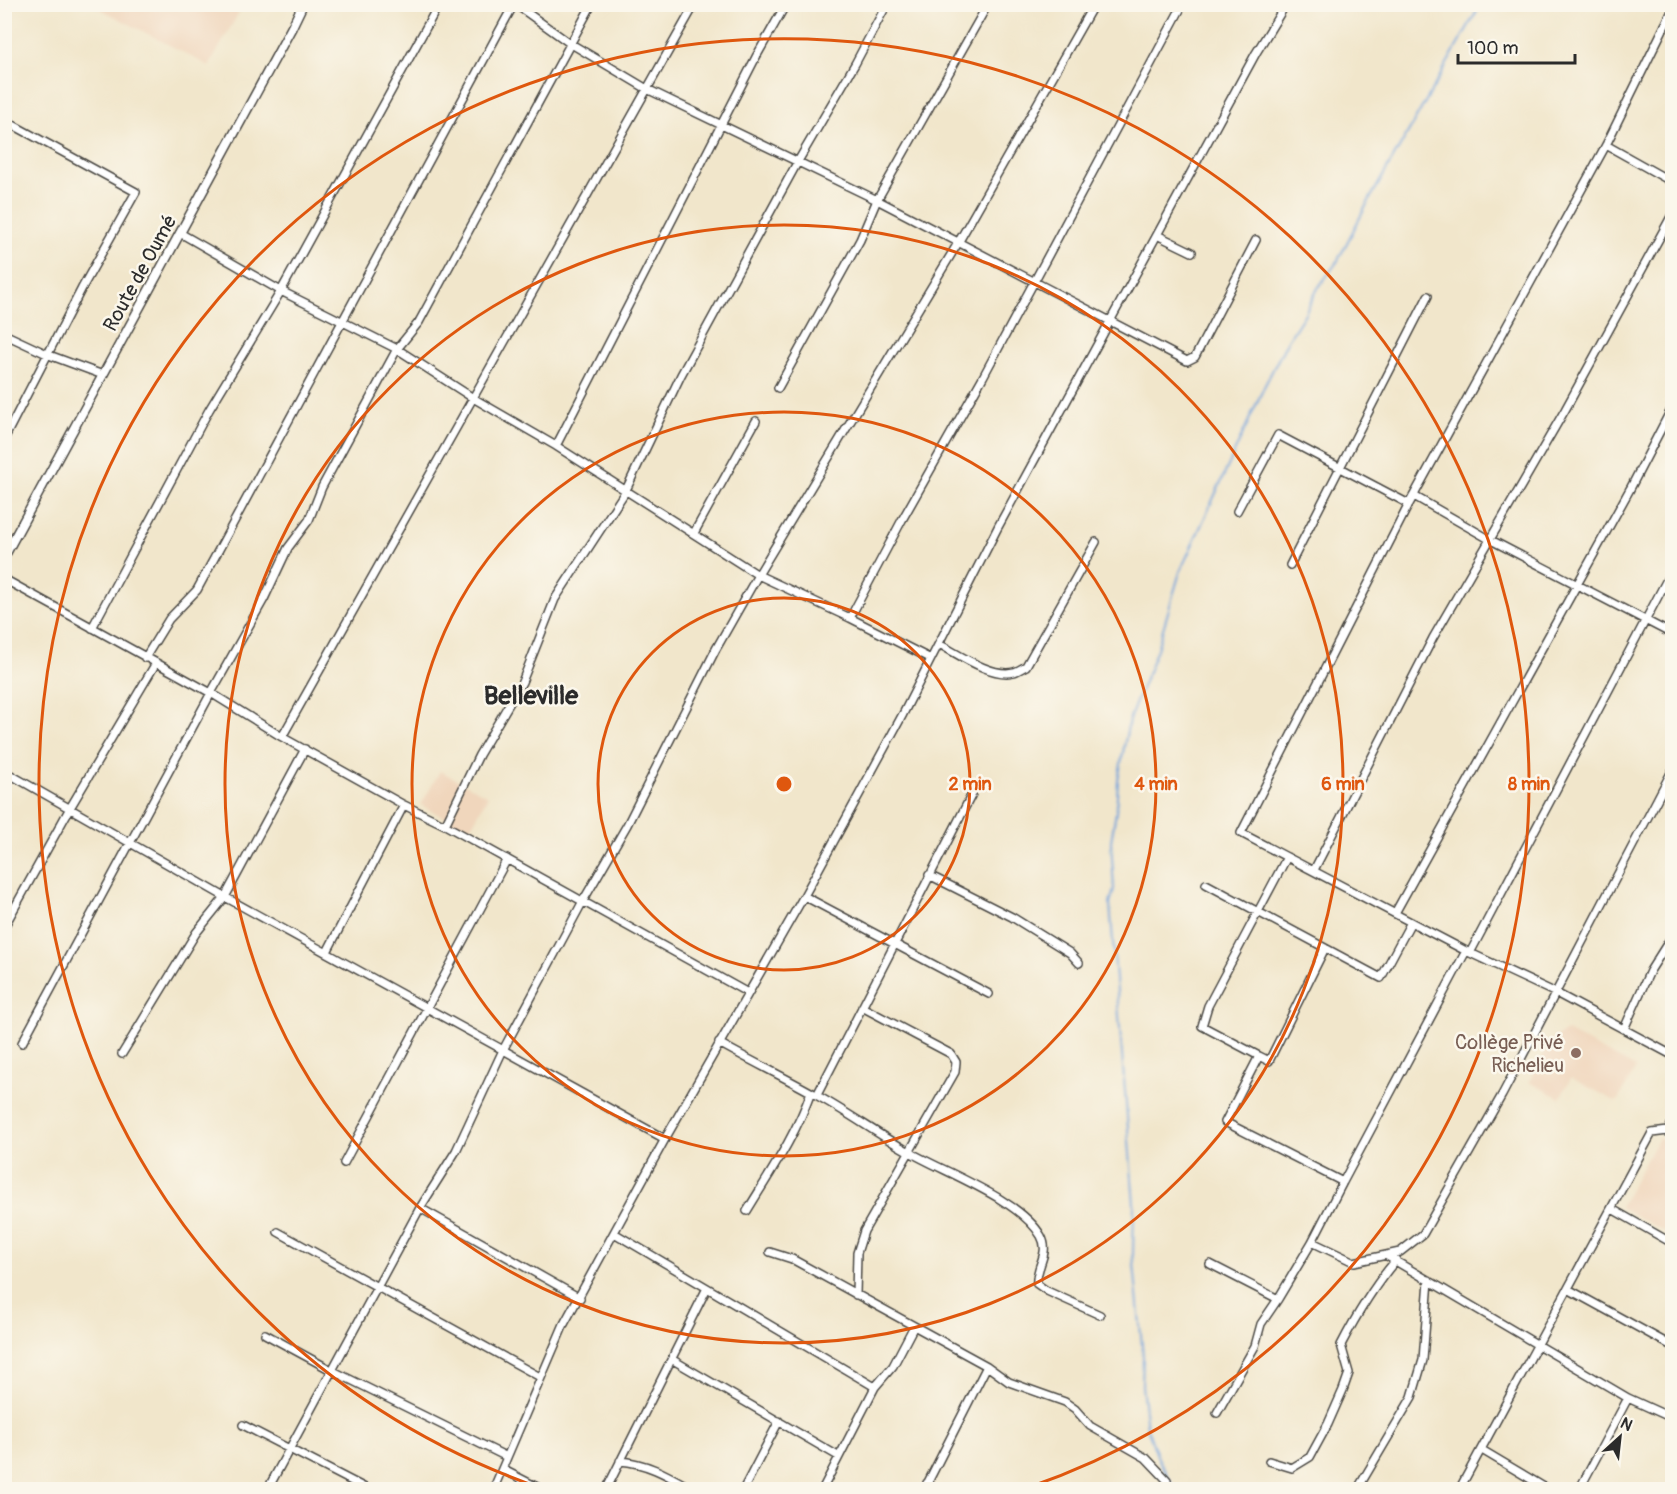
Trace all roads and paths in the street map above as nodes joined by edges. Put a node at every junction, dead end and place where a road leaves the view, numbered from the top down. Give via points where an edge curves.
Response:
1 (303, 4) edge
2 (440, 4) edge
3 (515, 4) edge
4 (592, 4) edge
5 (695, 4) edge
6 (786, 4) edge
7 (887, 4) edge
8 (988, 4) edge
9 (1094, 4) edge
10 (1183, 4) edge
11 (1285, 5) edge
12 (1672, 11) edge
13 (570, 44) junction
14 (647, 89) junction
15 (4, 120) edge
16 (721, 126) junction
17 (1606, 145) junction
18 (797, 163) junction
19 (1672, 182) edge
20 (877, 200) junction
21 (1672, 215) edge
22 (180, 233) junction
23 (1157, 235) junction
24 (1256, 240) dead end
25 (958, 243) junction
26 (1192, 252) dead end
27 (1033, 281) junction
28 (281, 291) junction
29 (1428, 296) dead end
30 (1111, 320) junction
31 (344, 321) junction
32 (4, 334) edge
33 (397, 349) junction
34 (49, 355) junction
35 (103, 375) junction
36 (778, 388) dead end
37 (473, 399) junction
38 (1672, 408) edge
39 (756, 421) dead end
40 (4, 439) edge
41 (556, 446) junction
42 (1341, 467) junction
43 (625, 492) junction
44 (1414, 495) junction
45 (1409, 504) junction
46 (1237, 511) dead end
47 (694, 534) junction
48 (1489, 539) junction
49 (1096, 542) dead end
50 (4, 557) edge
51 (1290, 565) dead end
52 (1672, 570) edge
53 (758, 575) junction
54 (4, 579) edge
55 (1576, 585) junction
56 (850, 618) junction
57 (1646, 620) junction
58 (92, 628) junction
59 (1672, 634) edge
60 (939, 644) junction
61 (145, 658) junction
62 (931, 659) junction
63 (156, 663) junction
64 (211, 693) junction
65 (282, 737) junction
66 (305, 749) junction
67 (4, 771) edge
68 (1672, 771) edge
69 (972, 794) dead end
70 (404, 805) junction
71 (70, 808) junction
72 (445, 825) junction
73 (129, 843) junction
74 (1287, 857) junction
75 (507, 859) junction
76 (1314, 870) junction
77 (929, 875) junction
78 (1206, 884) dead end
79 (804, 896) junction
80 (225, 897) junction
81 (583, 901) junction
82 (1258, 912) junction
83 (1395, 913) junction
84 (1411, 922) junction
85 (5, 925) edge
86 (1672, 936) edge
87 (894, 944) junction
88 (1325, 948) junction
89 (327, 952) junction
90 (1468, 952) junction
91 (1079, 963) dead end
92 (748, 993) junction
93 (1556, 993) junction
94 (989, 994) dead end
95 (862, 1007) junction
96 (428, 1009) junction
97 (1624, 1029) junction
98 (22, 1043) dead end
99 (719, 1043) junction
100 (503, 1050) junction
101 (122, 1054) dead end
102 (1672, 1055) edge
103 (1259, 1056) junction
104 (814, 1094) junction
105 (1672, 1123) edge
106 (665, 1139) junction
107 (908, 1152) junction
108 (344, 1163) dead end
109 (1343, 1182) junction
110 (420, 1208) junction
111 (1612, 1209) junction
112 (747, 1211) dead end
113 (279, 1232) dead end
114 (614, 1233) junction
115 (1312, 1242) junction
116 (1672, 1243) edge
117 (770, 1252) dead end
118 (1388, 1256) junction
119 (1396, 1260) junction
120 (1210, 1264) dead end
121 (1430, 1280) junction
122 (380, 1286) junction
123 (707, 1288) junction
124 (1568, 1288) junction
125 (856, 1295) junction
126 (580, 1298) junction
127 (1278, 1299) junction
128 (1100, 1315) dead end
129 (914, 1326) junction
130 (265, 1334) dead end
131 (1538, 1344) junction
132 (1672, 1346) edge
133 (673, 1360) junction
134 (987, 1366) junction
135 (333, 1371) junction
136 (540, 1377) junction
137 (875, 1387) junction
138 (1628, 1398) junction
139 (1216, 1413) dead end
140 (1672, 1418) edge
141 (779, 1421) junction
142 (243, 1425) dead end
143 (290, 1449) junction
144 (1482, 1450) junction
145 (838, 1456) junction
146 (507, 1457) junction
147 (620, 1461) junction
148 (1269, 1461) dead end
149 (502, 1469) junction
150 (1167, 1480) dead end
151 (271, 1483) dead end
152 (925, 1486) edge
153 (369, 1490) edge
154 (494, 1490) edge
155 (543, 1490) edge
156 (606, 1490) edge
157 (694, 1490) edge
158 (743, 1490) edge
159 (822, 1490) edge
160 (938, 1490) edge
161 (1357, 1490) edge
162 (1460, 1490) edge
163 (1549, 1490) edge
164 (1579, 1490) edge

1 - 22 street, Route de Oumé
2 - 28 street
3 - 13 street
3 - 31 street
4 - 13 street
5 - 14 street
6 - 16 street
7 - 18 street
8 - 20 street
9 - 25 street
10 - 27 street
11 - 23 street
12 - 17 street
13 - 14 street
13 - 33 street via 419,322
14 - 16 street
14 - 37 street
15 - 34 street via 136,192
16 - 18 street
16 - 41 street
17 - 19 street
17 - 44 street
18 - 20 street
18 - 43 street via 681,375
20 - 25 street
20 - 36 street via 850,259
21 - 48 street
22 - 28 street
22 - 35 street, Route de Oumé
23 - 26 street
23 - 30 street
24 - 30 street via 1195,357 1186,361
25 - 27 street
25 - 53 street
27 - 30 street
27 - 56 street
28 - 31 street
28 - 58 street via 209,410
29 - 42 street
30 - 60 street
31 - 33 street
31 - 61 street via 197,590 169,619
32 - 34 street
33 - 37 street
33 - 64 street via 309,519 288,548
34 - 35 street
34 - 40 street
35 - 50 street, Route de Oumé
37 - 41 street
37 - 65 street
38 - 55 street
39 - 47 street
41 - 43 street
42 - 45 street
42 - 46 street via 1278,435
42 - 51 street
43 - 47 street
43 - 72 street via 555,599 522,682 479,755
44 - 45 street
44 - 48 street
45 - 74 street via 1241,833
47 - 53 street
48 - 55 street
48 - 76 street via 1433,638
49 - 60 street via 1026,666 1001,674
52 - 57 street
53 - 56 street
53 - 81 street
54 - 58 street
55 - 57 street
55 - 83 street
56 - 62 street
57 - 59 street
57 - 90 street
58 - 61 street
60 - 62 street
61 - 63 street
62 - 79 street
63 - 64 street
63 - 71 street
64 - 65 street
64 - 73 street
65 - 66 street
66 - 70 street
66 - 80 street
67 - 71 street
68 - 93 street
69 - 77 street
70 - 72 street
70 - 89 street
71 - 73 street
71 - 85 street
72 - 75 street
73 - 80 street
73 - 98 street
74 - 76 street
74 - 82 street
75 - 81 street
75 - 96 street
76 - 83 street
77 - 87 street
77 - 91 street via 1012,917 1070,953
78 - 82 street
79 - 87 street
79 - 92 street
80 - 89 street
80 - 101 street via 196,933
81 - 92 street
81 - 100 street
82 - 88 street
82 - 103 street via 1208,1006 1202,1026
83 - 84 street
84 - 88 street via 1381,978
84 - 90 street
86 - 97 street via 1650,971
87 - 94 street
87 - 95 street
88 - 103 street via 1269,1061
89 - 96 street
90 - 93 street
90 - 109 street
92 - 99 street
93 - 97 street
93 - 118 street via 1423,1234
95 - 104 street
95 - 107 street via 951,1054 956,1062 955,1072
96 - 100 street
96 - 108 street
97 - 102 street
99 - 104 street
99 - 106 street
100 - 106 street
100 - 110 street via 456,1151
103 - 109 street via 1225,1122
104 - 107 street
104 - 112 street
105 - 111 street via 1668,1131 1652,1133
106 - 114 street
107 - 125 street via 864,1231 857,1253
107 - 128 street via 1022,1214 1045,1246 1036,1274 1037,1284
109 - 115 street
110 - 122 street
110 - 126 street
111 - 116 street
111 - 124 street
113 - 122 street
114 - 123 street
114 - 126 street
115 - 118 street via 1354,1262
115 - 127 street
117 - 125 street via 792,1259
118 - 119 street
119 - 121 street
119 - 148 street via 1365,1300 1341,1345 1348,1373 1310,1457 1292,1468
120 - 127 street
121 - 131 street
121 - 161 street via 1423,1360 1412,1397
122 - 135 street
122 - 136 street
123 - 133 street
123 - 137 street
124 - 131 street
124 - 132 street
125 - 129 street
126 - 136 street
127 - 139 street
129 - 134 street
129 - 137 street via 892,1366
130 - 135 street
131 - 138 street
131 - 144 street
133 - 141 street
133 - 147 street
134 - 150 street via 1009,1382 1065,1402 1090,1426 1146,1458
134 - 152 street
135 - 143 street
135 - 146 street
136 - 146 street
137 - 145 street
138 - 140 street
138 - 164 street
141 - 145 street
141 - 158 street
142 - 143 street
143 - 151 street
143 - 153 street
144 - 162 street
144 - 163 street
145 - 159 street
146 - 149 street
147 - 156 street
147 - 157 street via 653,1467
149 - 154 street
149 - 155 street
152 - 160 street

